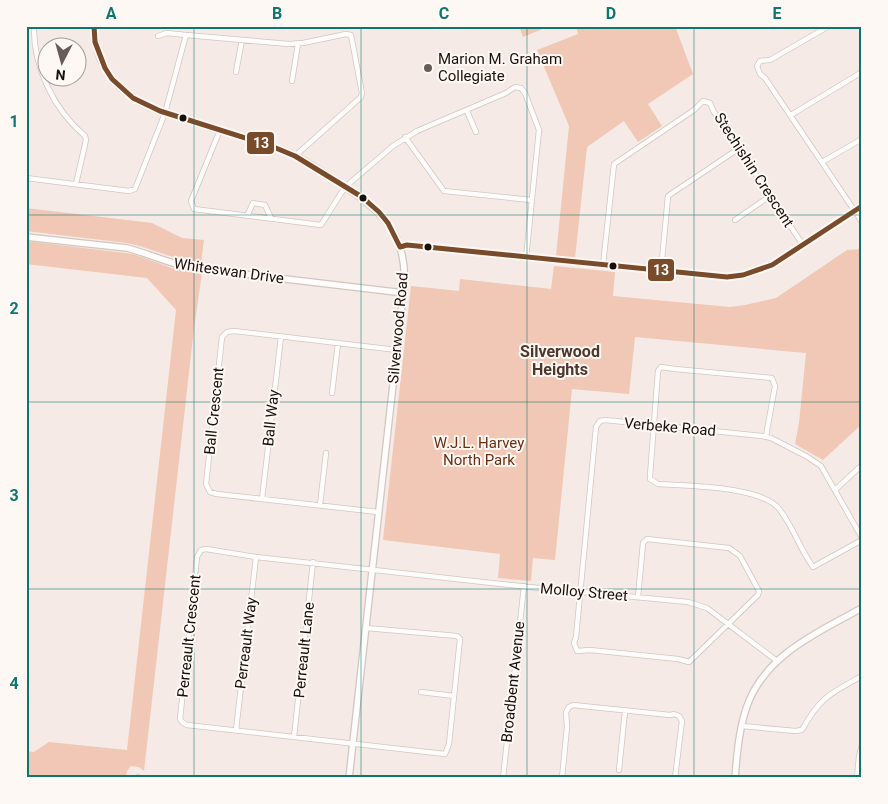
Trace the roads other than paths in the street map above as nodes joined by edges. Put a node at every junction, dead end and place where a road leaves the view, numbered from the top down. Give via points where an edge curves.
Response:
1 (34, 26) edge
2 (94, 26) edge
3 (829, 26) edge
4 (186, 35) junction
5 (158, 36) dead end
6 (242, 40) junction
7 (298, 44) junction
8 (236, 72) dead end
9 (862, 72) edge
10 (292, 81) dead end
11 (467, 111) junction
12 (164, 113) junction
13 (791, 115) junction
14 (220, 130) junction
15 (476, 132) dead end
16 (405, 137) junction
17 (862, 139) edge
18 (738, 149) junction
19 (295, 156) junction
20 (822, 162) junction
21 (26, 178) edge
22 (76, 184) junction
23 (346, 187) junction
24 (770, 196) junction
25 (531, 200) junction
26 (862, 206) edge
27 (856, 212) junction
28 (247, 216) junction
29 (271, 218) junction
30 (735, 220) dead end
31 (862, 223) edge
32 (26, 237) edge
33 (803, 245) junction
34 (400, 247) junction
35 (526, 258) junction
36 (603, 266) junction
37 (660, 271) junction
38 (404, 292) junction
39 (280, 337) junction
40 (338, 343) junction
41 (397, 350) junction
42 (332, 393) dead end
43 (654, 425) junction
44 (766, 436) junction
45 (326, 453) dead end
46 (862, 465) edge
47 (835, 490) junction
48 (262, 499) junction
49 (320, 505) junction
50 (378, 512) junction
51 (862, 539) edge
52 (256, 556) junction
53 (314, 562) junction
54 (373, 570) junction
55 (524, 586) junction
56 (581, 592) junction
57 (638, 597) junction
58 (862, 608) edge
59 (728, 624) junction
60 (366, 628) junction
61 (777, 661) junction
62 (862, 676) edge
63 (421, 692) dead end
64 (454, 696) junction
65 (625, 711) junction
66 (742, 726) junction
67 (236, 730) junction
68 (294, 737) junction
69 (353, 743) junction
70 (862, 745) edge
71 (619, 770) dead end
72 (349, 778) edge
73 (503, 778) edge
74 (562, 778) edge
75 (675, 778) edge
76 (735, 778) edge
77 (857, 778) edge

1 - 22 street via 36,51 45,80 57,104 85,136
2 - 12 street, Silverwood Road via 101,60 116,84 137,101
3 - 13 street via 770,60 758,63 758,71
4 - 5 street via 167,33
4 - 6 street
4 - 12 street
6 - 7 street
6 - 8 street
7 - 10 street
7 - 19 street via 351,35 362,93 358,101
9 - 13 street
11 - 15 street
11 - 16 street
11 - 25 street via 513,88 523,89 538,130
12 - 14 street, Silverwood Road
12 - 22 street via 135,189
13 - 20 street
14 - 19 street, Silverwood Road
14 - 28 street via 191,205 198,210
16 - 23 street
16 - 25 street via 444,191
17 - 20 street
18 - 24 street, Stechishin Crescent
18 - 36 street, Stechishin Crescent via 710,103 703,101 614,164
18 - 37 street via 668,196
19 - 23 street, Silverwood Road
20 - 27 street
21 - 22 street
23 - 29 street via 321,225
23 - 34 street, Silverwood Road via 379,212
24 - 30 street
24 - 33 street, Stechishin Crescent
25 - 35 street
26 - 27 street
27 - 31 street
27 - 33 street
28 - 29 street
28 - 29 street via 254,203 265,205
32 - 38 street, Whiteswan Drive via 127,248 193,268
33 - 37 street via 772,265 743,276
34 - 35 street via 407,245
34 - 38 street, Silverwood Road via 405,272
35 - 36 street
36 - 37 street
38 - 41 street, Silverwood Road
39 - 40 street, Ball Crescent
39 - 48 street, Ball Way
39 - 48 street, Ball Crescent via 234,331 222,337 206,484 213,493
40 - 41 street, Ball Crescent
40 - 42 street
41 - 50 street, Silverwood Road
43 - 44 street, Verbeke Road
43 - 44 street via 661,367 768,377 772,378 775,386
43 - 51 street via 650,476 653,482 748,492 771,502 781,510 813,566
43 - 56 street, Verbeke Road via 605,420 598,424
44 - 47 street, Verbeke Road via 818,463
45 - 49 street
46 - 47 street
47 - 51 street, Verbeke Road
48 - 49 street, Ball Crescent
49 - 50 street, Ball Crescent
50 - 54 street, Silverwood Road
52 - 53 street, Perreault Crescent
52 - 67 street, Perreault Way
52 - 67 street, Perreault Crescent via 206,549 201,550 197,557 180,719 187,725
53 - 54 street, Perreault Crescent
53 - 68 street, Perreault Lane
54 - 55 street, Molloy Street
54 - 60 street, Silverwood Road
55 - 56 street, Molloy Street
55 - 73 street, Broadbent Avenue
56 - 57 street, Molloy Street
56 - 59 street via 574,643 577,651 689,662
57 - 59 street, Molloy Street via 688,602 707,608
57 - 59 street via 643,543 647,539 729,548 740,556 759,591
58 - 61 street via 803,641
59 - 61 street, Molloy Street
60 - 64 street via 457,636 460,645
60 - 69 street, Silverwood Road
61 - 66 street via 748,703
62 - 66 street via 832,692 818,704 802,730
63 - 64 street
64 - 69 street, Perreault Crescent via 445,754
65 - 71 street
65 - 74 street via 569,707
65 - 75 street via 679,716 682,721
66 - 76 street
67 - 68 street, Perreault Crescent
68 - 69 street, Perreault Crescent
69 - 72 street, Silverwood Road
70 - 77 street

